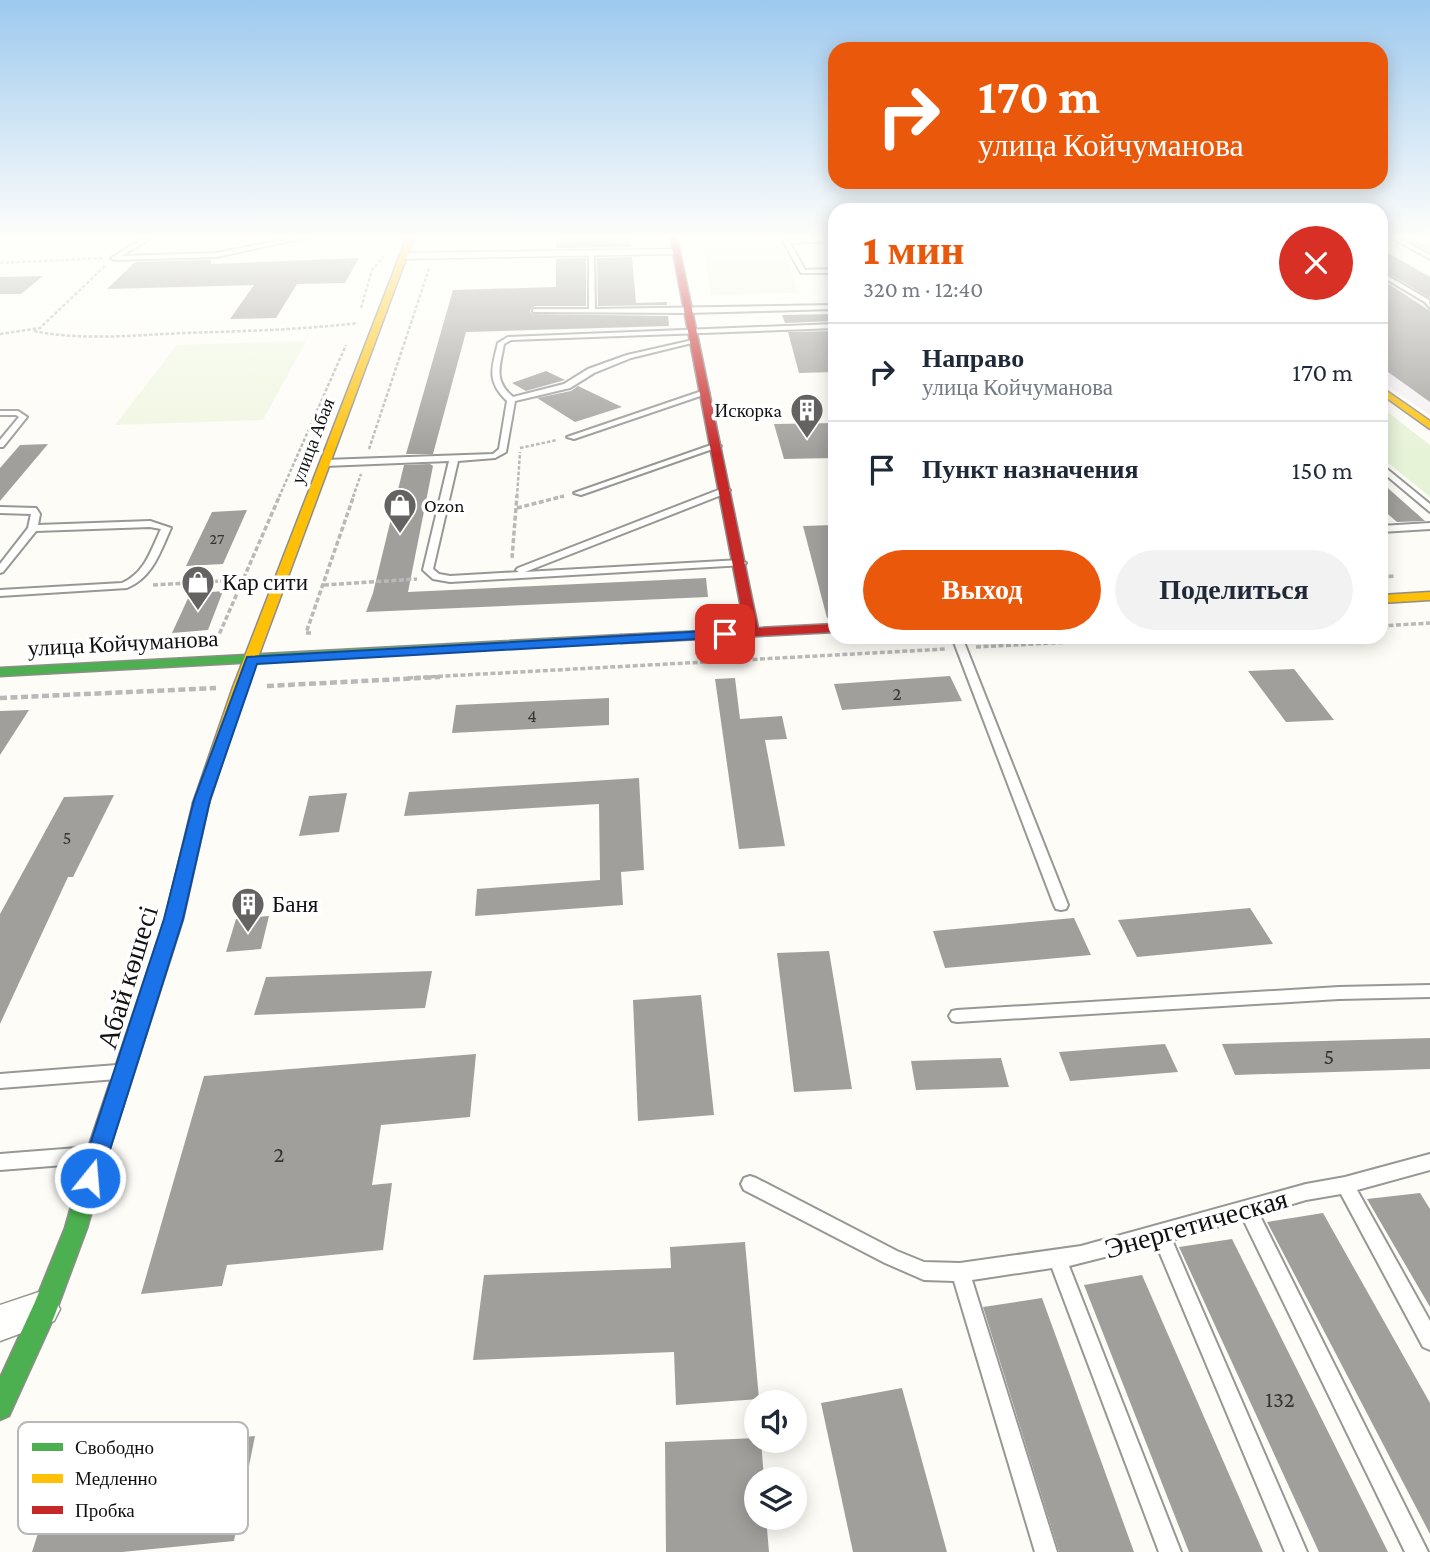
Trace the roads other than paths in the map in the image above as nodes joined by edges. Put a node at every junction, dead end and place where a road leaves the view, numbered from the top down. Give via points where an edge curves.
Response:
1 (377, 309) edge
2 (745, 309) edge
3 (592, 310) joint
4 (535, 311) dead end
5 (686, 311) junction
6 (828, 327) edge
7 (692, 337) junction
8 (705, 393) junction
9 (1388, 395) edge
10 (511, 400) junction
11 (0, 413) edge
12 (1430, 426) edge
13 (571, 437) road end
14 (0, 445) edge
15 (717, 446) junction
16 (454, 458) junction
17 (325, 463) junction
18 (1388, 473) edge
19 (726, 490) junction
20 (578, 493) road end
21 (1430, 509) edge
22 (0, 510) edge
23 (1430, 526) edge
24 (33, 528) junction
25 (1388, 529) edge
26 (741, 563) junction
27 (0, 570) edge
28 (510, 575) junction
29 (0, 593) edge
30 (1430, 596) edge
31 (1388, 599) edge
32 (828, 628) edge
33 (752, 632) junction
34 (960, 644) edge
35 (252, 660) junction
36 (0, 673) edge
37 (1061, 905) dead end
38 (1430, 991) edge
39 (957, 1016) dead end
40 (124, 1072) junction
41 (0, 1081) edge
42 (97, 1154) junction
43 (1430, 1162) edge
44 (0, 1163) edge
45 (750, 1184) dead end
46 (1345, 1185) junction
47 (1247, 1208) junction
48 (1161, 1234) junction
49 (1057, 1258) junction
50 (960, 1272) junction
51 (44, 1308) junction
52 (0, 1323) edge
53 (1430, 1339) edge
54 (0, 1407) edge
55 (1046, 1552) edge
56 (1170, 1552) edge
57 (1296, 1552) edge
58 (1418, 1552) edge

1 - 17 street, улица Абая
2 - 5 lane
3 - 4 lane
3 - 5 lane
5 - 7 street
6 - 7 lane
7 - 8 street
7 - 10 lane via 629,356 567,386
7 - 10 lane via 520,336 504,340 494,379
8 - 13 lane
8 - 15 street
9 - 12 street
10 - 16 lane via 503,450 495,456
11 - 14 lane via 23,417
15 - 19 street
15 - 20 lane
16 - 17 lane
16 - 28 lane via 428,570 450,579
17 - 35 street, улица Абая
18 - 21 lane
19 - 26 street
19 - 28 lane
22 - 24 lane via 33,510
23 - 25 lane
24 - 27 lane
24 - 29 lane via 150,524 166,528 143,577 124,586
26 - 28 lane
26 - 33 street
30 - 31 street
32 - 33 street, улица Койчуманова
33 - 35 street, улица Койчуманова
34 - 37 lane
35 - 36 street, улица Койчуманова
35 - 40 street, Абай көшесі via 202,800 174,919
38 - 39 lane
40 - 41 lane
40 - 42 street, Абай көшесі
42 - 44 lane
42 - 51 street, Абай көшесі via 76,1227
43 - 46 lane, Энергетическая
45 - 50 lane, Энергетическая via 924,1271
46 - 47 lane, Энергетическая
46 - 53 lane
47 - 48 lane, Энергетическая
47 - 58 lane
48 - 49 lane, Энергетическая
48 - 57 lane
49 - 50 lane, Энергетическая
49 - 56 lane
50 - 55 lane
51 - 52 street
51 - 54 street, Абай көшесі

